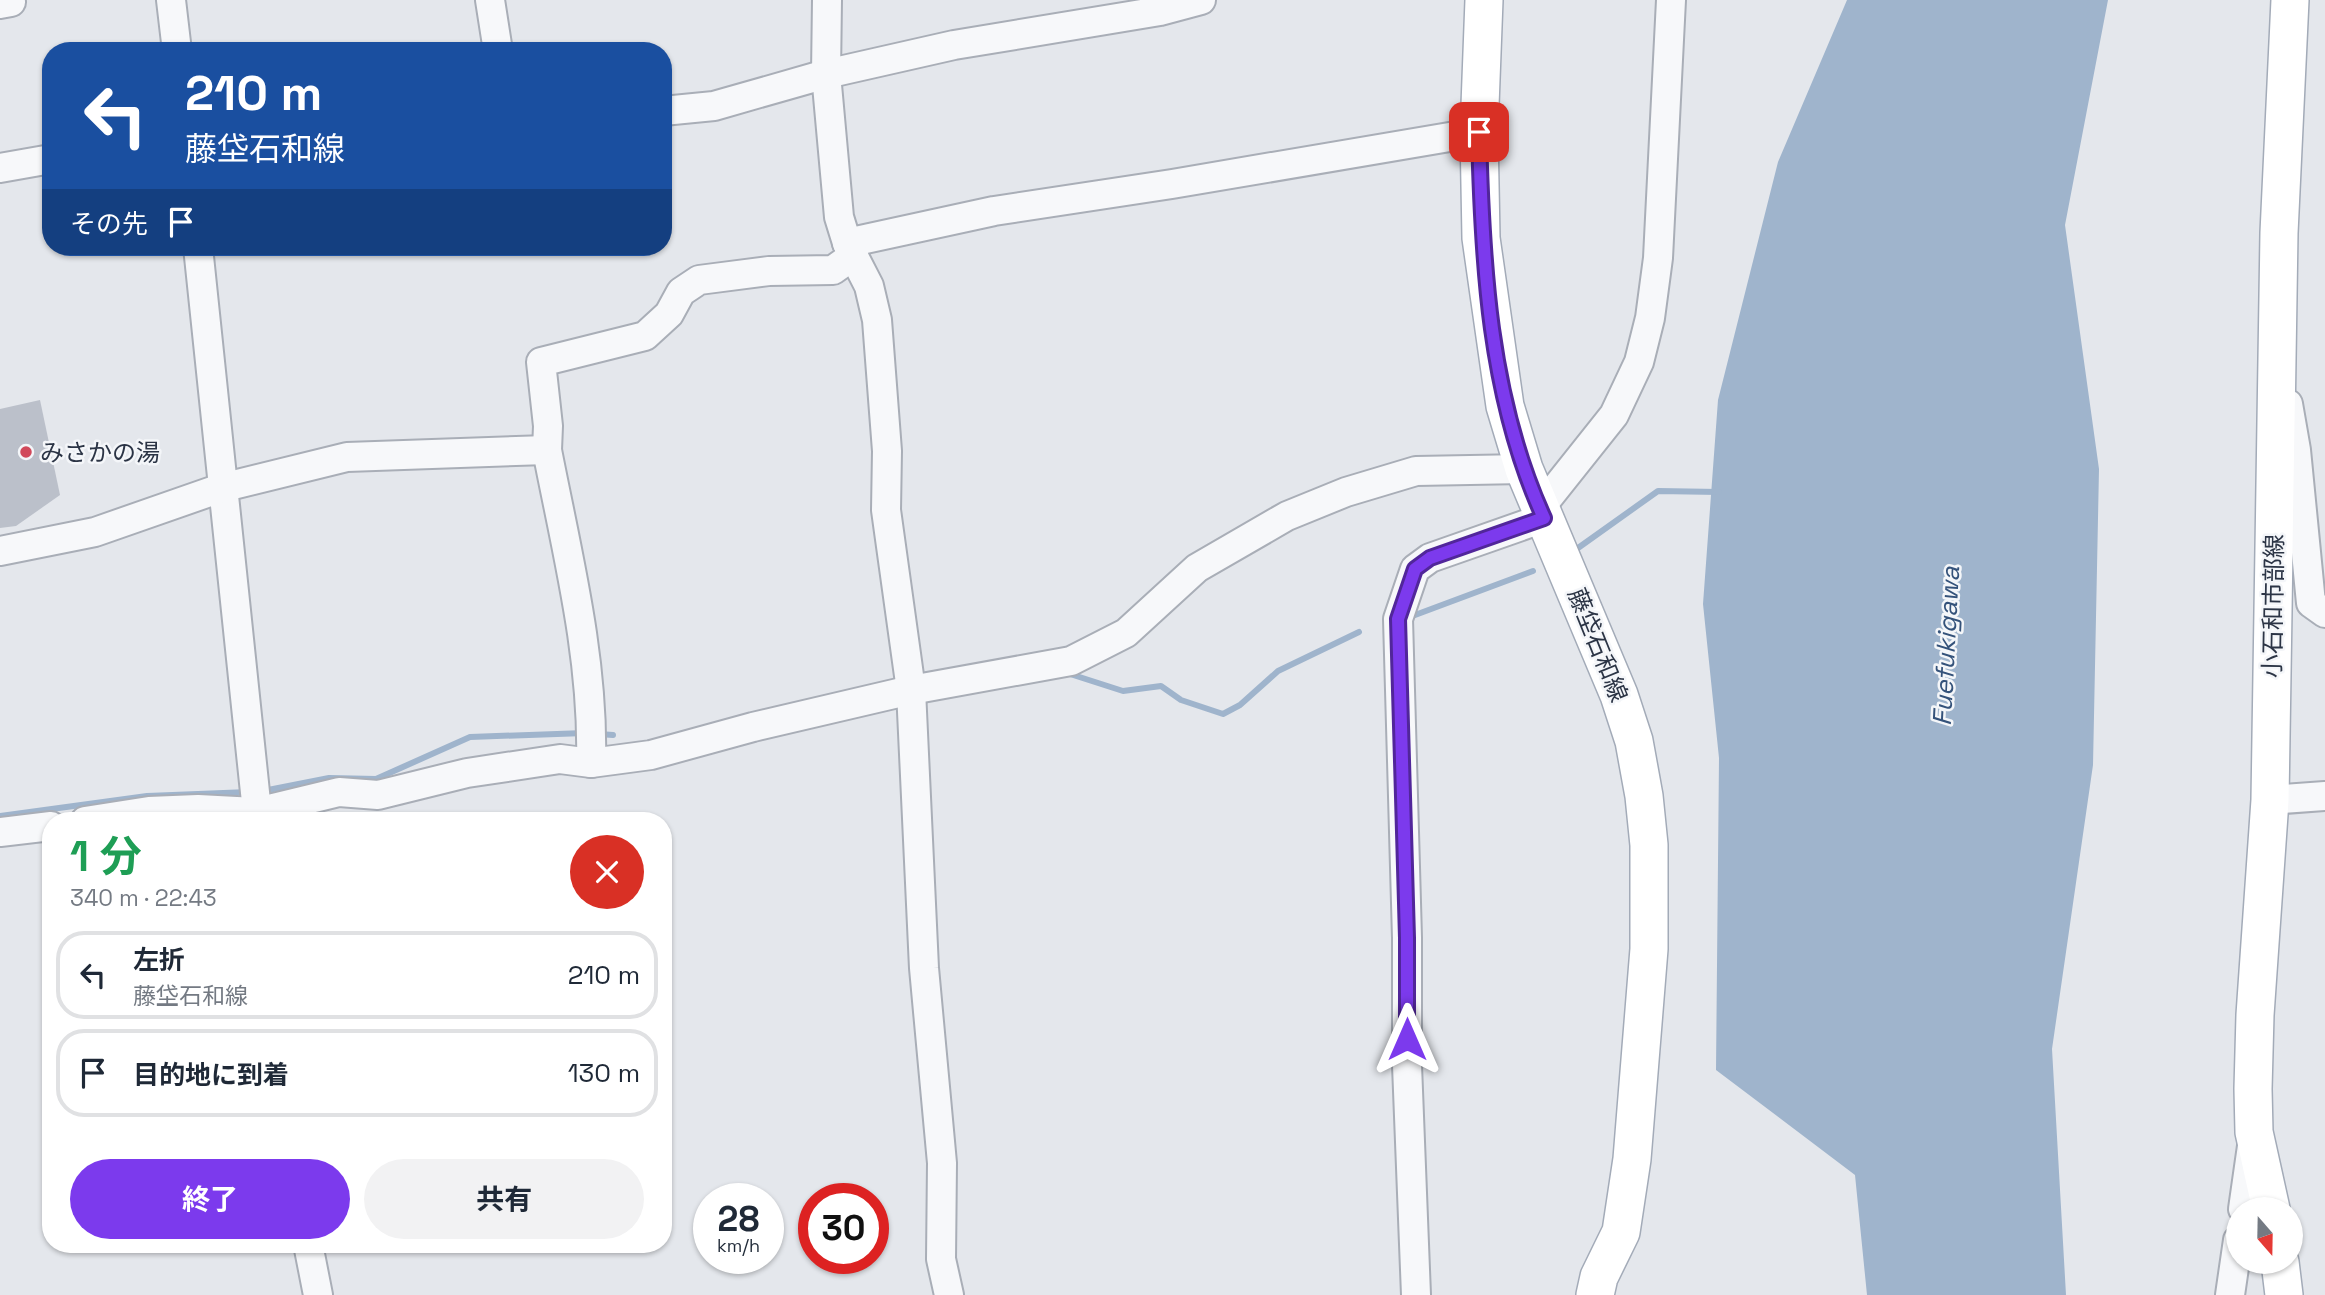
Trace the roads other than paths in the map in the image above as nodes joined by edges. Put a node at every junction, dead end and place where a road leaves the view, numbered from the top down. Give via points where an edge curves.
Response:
1 (171, 0) edge
2 (490, 0) edge
3 (827, 0) edge
4 (1201, 0) edge
5 (1483, 0) edge
6 (1671, 0) edge
7 (2290, 0) edge
8 (176, 42) edge
9 (497, 42) edge
10 (826, 74) junction
11 (672, 110) edge
12 (1479, 132) junction
13 (42, 161) edge
14 (0, 168) edge
15 (851, 249) junction
16 (199, 256) edge
17 (2275, 385) junction
18 (547, 450) junction
19 (1524, 469) junction
20 (222, 488) junction
21 (1543, 515) junction
22 (0, 551) edge
23 (2325, 613) edge
24 (911, 690) junction
25 (592, 744) junction
26 (2325, 796) edge
27 (2270, 800) junction
28 (256, 804) edge
29 (143, 812) edge
30 (42, 827) edge
31 (0, 832) edge
32 (2254, 1132) junction
33 (2245, 1197) edge
34 (2268, 1197) edge
35 (310, 1253) edge
36 (2234, 1274) edge
37 (2273, 1274) edge
38 (2281, 1274) edge
39 (317, 1295) edge
40 (949, 1295) edge
41 (1416, 1295) edge
42 (1595, 1295) edge
43 (2231, 1295) edge
44 (2271, 1295) edge
45 (2284, 1295) edge

1 - 8 street
2 - 9 street
3 - 10 street
4 - 10 street
5 - 12 main road, 藤垈石和線
6 - 21 street via 1658,258 1650,318 1639,362 1614,415
7 - 17 main road, 小石和市部線
10 - 11 street via 714,106
10 - 15 street via 839,217
12 - 15 street via 994,211
12 - 19 main road, 藤垈石和線 via 1481,238 1505,406
13 - 14 street
15 - 18 street via 833,270 769,271 699,280 681,292 670,314 645,336 541,362
15 - 24 street via 869,286 877,320 887,451 886,510
16 - 20 street
17 - 23 street via 2286,395 2296,450 2311,603
17 - 27 main road, 小石和市部線
18 - 20 street via 347,457
18 - 25 street via 584,651
19 - 21 main road, 藤垈石和線
19 - 24 street via 1416,471 1346,492 1287,516 1197,568 1126,634 1071,661
20 - 22 street via 94,532
20 - 28 street
21 - 41 street via 1430,558 1415,569 1398,619
21 - 42 main road, 藤垈石和線 via 1600,646 1634,741 1644,796 1650,883 1632,1159 1621,1232
24 - 25 street via 651,755
24 - 40 street via 924,968 942,1163 941,1259
25 - 28 street via 560,759 467,773 378,795 339,792
26 - 27 street
27 - 32 main road, 小石和市部線 via 2255,1015
28 - 29 street
30 - 31 street
32 - 33 street
32 - 34 main road, 小石和市部線
35 - 39 street
36 - 43 street
37 - 44 main road
38 - 45 main road

